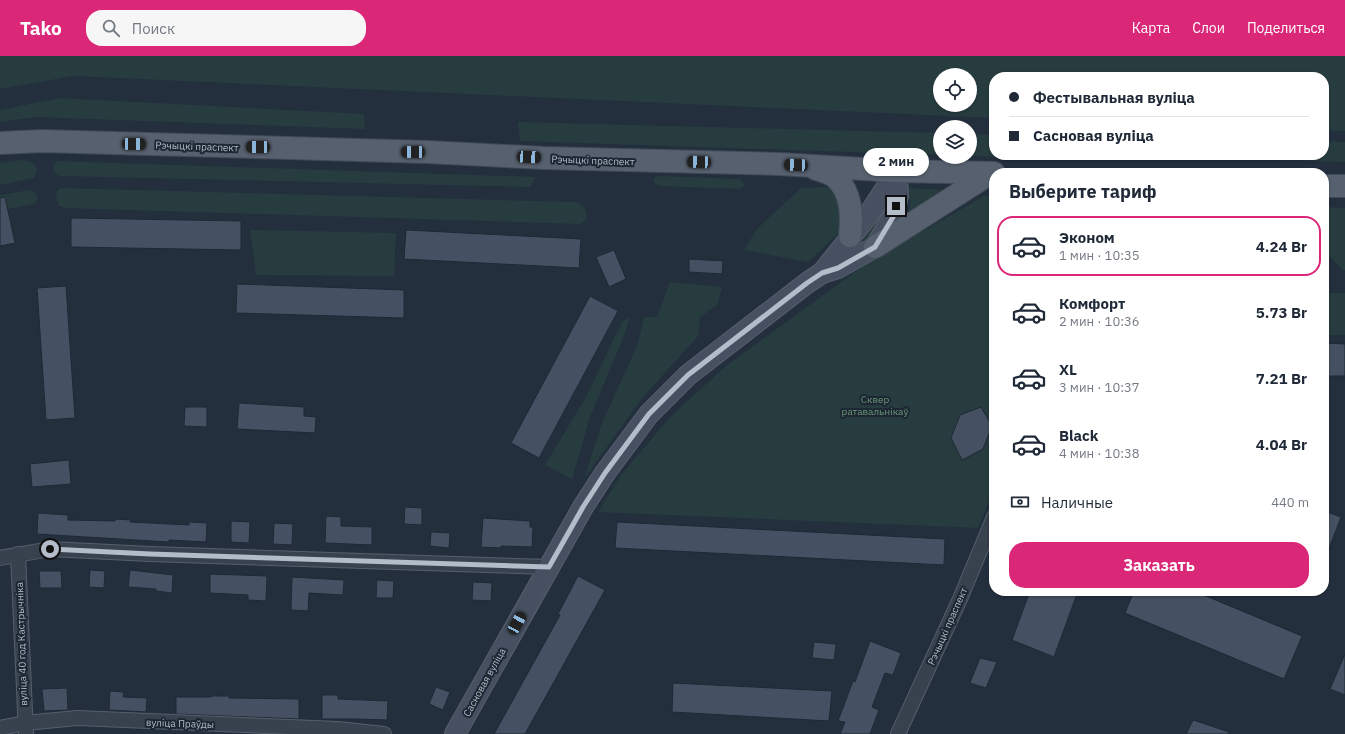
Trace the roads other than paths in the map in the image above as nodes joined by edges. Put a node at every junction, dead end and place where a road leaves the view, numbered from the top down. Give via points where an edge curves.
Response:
1 (0, 143) edge
2 (809, 166) junction
3 (897, 171) junction
4 (989, 173) edge
5 (989, 176) edge
6 (1329, 186) edge
7 (1345, 186) edge
8 (850, 236) junction
9 (875, 247) junction
10 (822, 273) junction
11 (989, 529) edge
12 (18, 554) junction
13 (0, 558) edge
14 (549, 567) junction
15 (0, 728) edge
16 (25, 729) edge
17 (384, 734) edge
18 (455, 734) edge
19 (898, 734) edge

1 - 2 main road, Рэчыцкі праспект via 42,141
2 - 3 main road, Рэчыцкі праспект
2 - 8 main road via 835,177 845,188 852,218
3 - 4 main road, Рэчыцкі праспект
3 - 8 main road, Сасновая вуліца via 869,214
3 - 9 main road, Сасновая вуліца via 898,196 893,217
5 - 9 main road
6 - 7 main road
8 - 10 main road, Сасновая вуліца
9 - 10 main road, Сасновая вуліца via 838,268
10 - 14 main road, Сасновая вуліца via 688,375 649,414 605,473
11 - 19 street, Рэчыцкі праспект
12 - 13 street
12 - 14 street via 50,549
12 - 16 street, вуліца 40 год Кастрычніка
14 - 18 main road, Сасновая вуліца
15 - 16 street, вуліца Праўды
16 - 17 street, вуліца Праўды via 77,718 336,729

